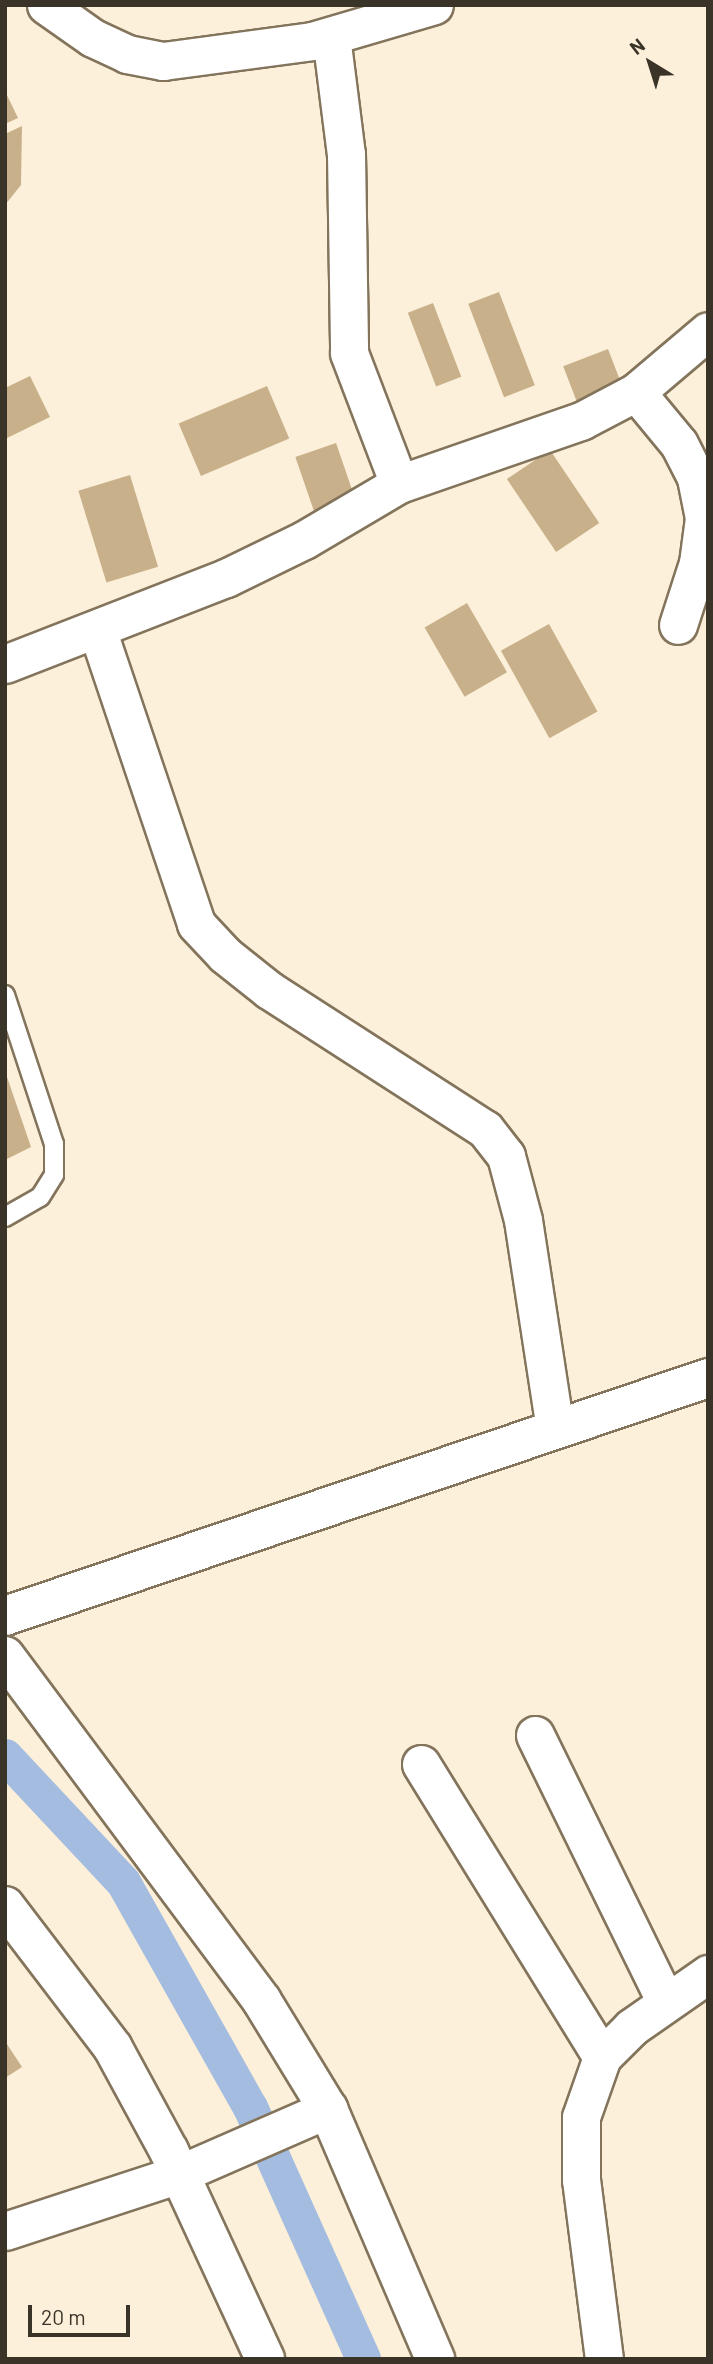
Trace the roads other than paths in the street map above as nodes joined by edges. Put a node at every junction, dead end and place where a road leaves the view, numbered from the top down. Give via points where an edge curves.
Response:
1 (46, 5) edge
2 (434, 5) edge
3 (331, 36) junction
4 (708, 331) edge
5 (636, 392) junction
6 (399, 484) junction
7 (678, 625) dead end
8 (97, 629) junction
9 (5, 664) edge
10 (5, 995) edge
11 (5, 1217) edge
12 (708, 1378) edge
13 (555, 1429) junction
14 (5, 1616) edge
15 (5, 1656) edge
16 (535, 1735) dead end
17 (421, 1764) dead end
18 (5, 1906) edge
19 (708, 1974) edge
20 (666, 2002) junction
21 (603, 2057) junction
22 (328, 2109) junction
23 (193, 2168) junction
24 (5, 2231) edge
25 (265, 2359) edge
26 (435, 2359) edge
27 (604, 2359) edge

1 - 3 street via 93,38 127,54 163,61
2 - 3 street
3 - 6 street via 346,154 349,353
4 - 5 street
5 - 6 street via 581,421
5 - 7 street via 679,444 696,478 704,517 698,563
6 - 8 street via 304,540 226,578
8 - 9 street
8 - 13 street via 196,924 225,955 270,990 485,1129 506,1156 523,1220
10 - 11 lane via 54,1144 54,1175 40,1197
12 - 13 street
13 - 14 street
15 - 22 street via 262,2001
16 - 20 street
17 - 21 street
18 - 23 street via 113,2048
19 - 20 street
20 - 21 street via 632,2026
21 - 27 street via 581,2117 581,2180
22 - 23 street
22 - 26 street
23 - 24 street
23 - 25 street

